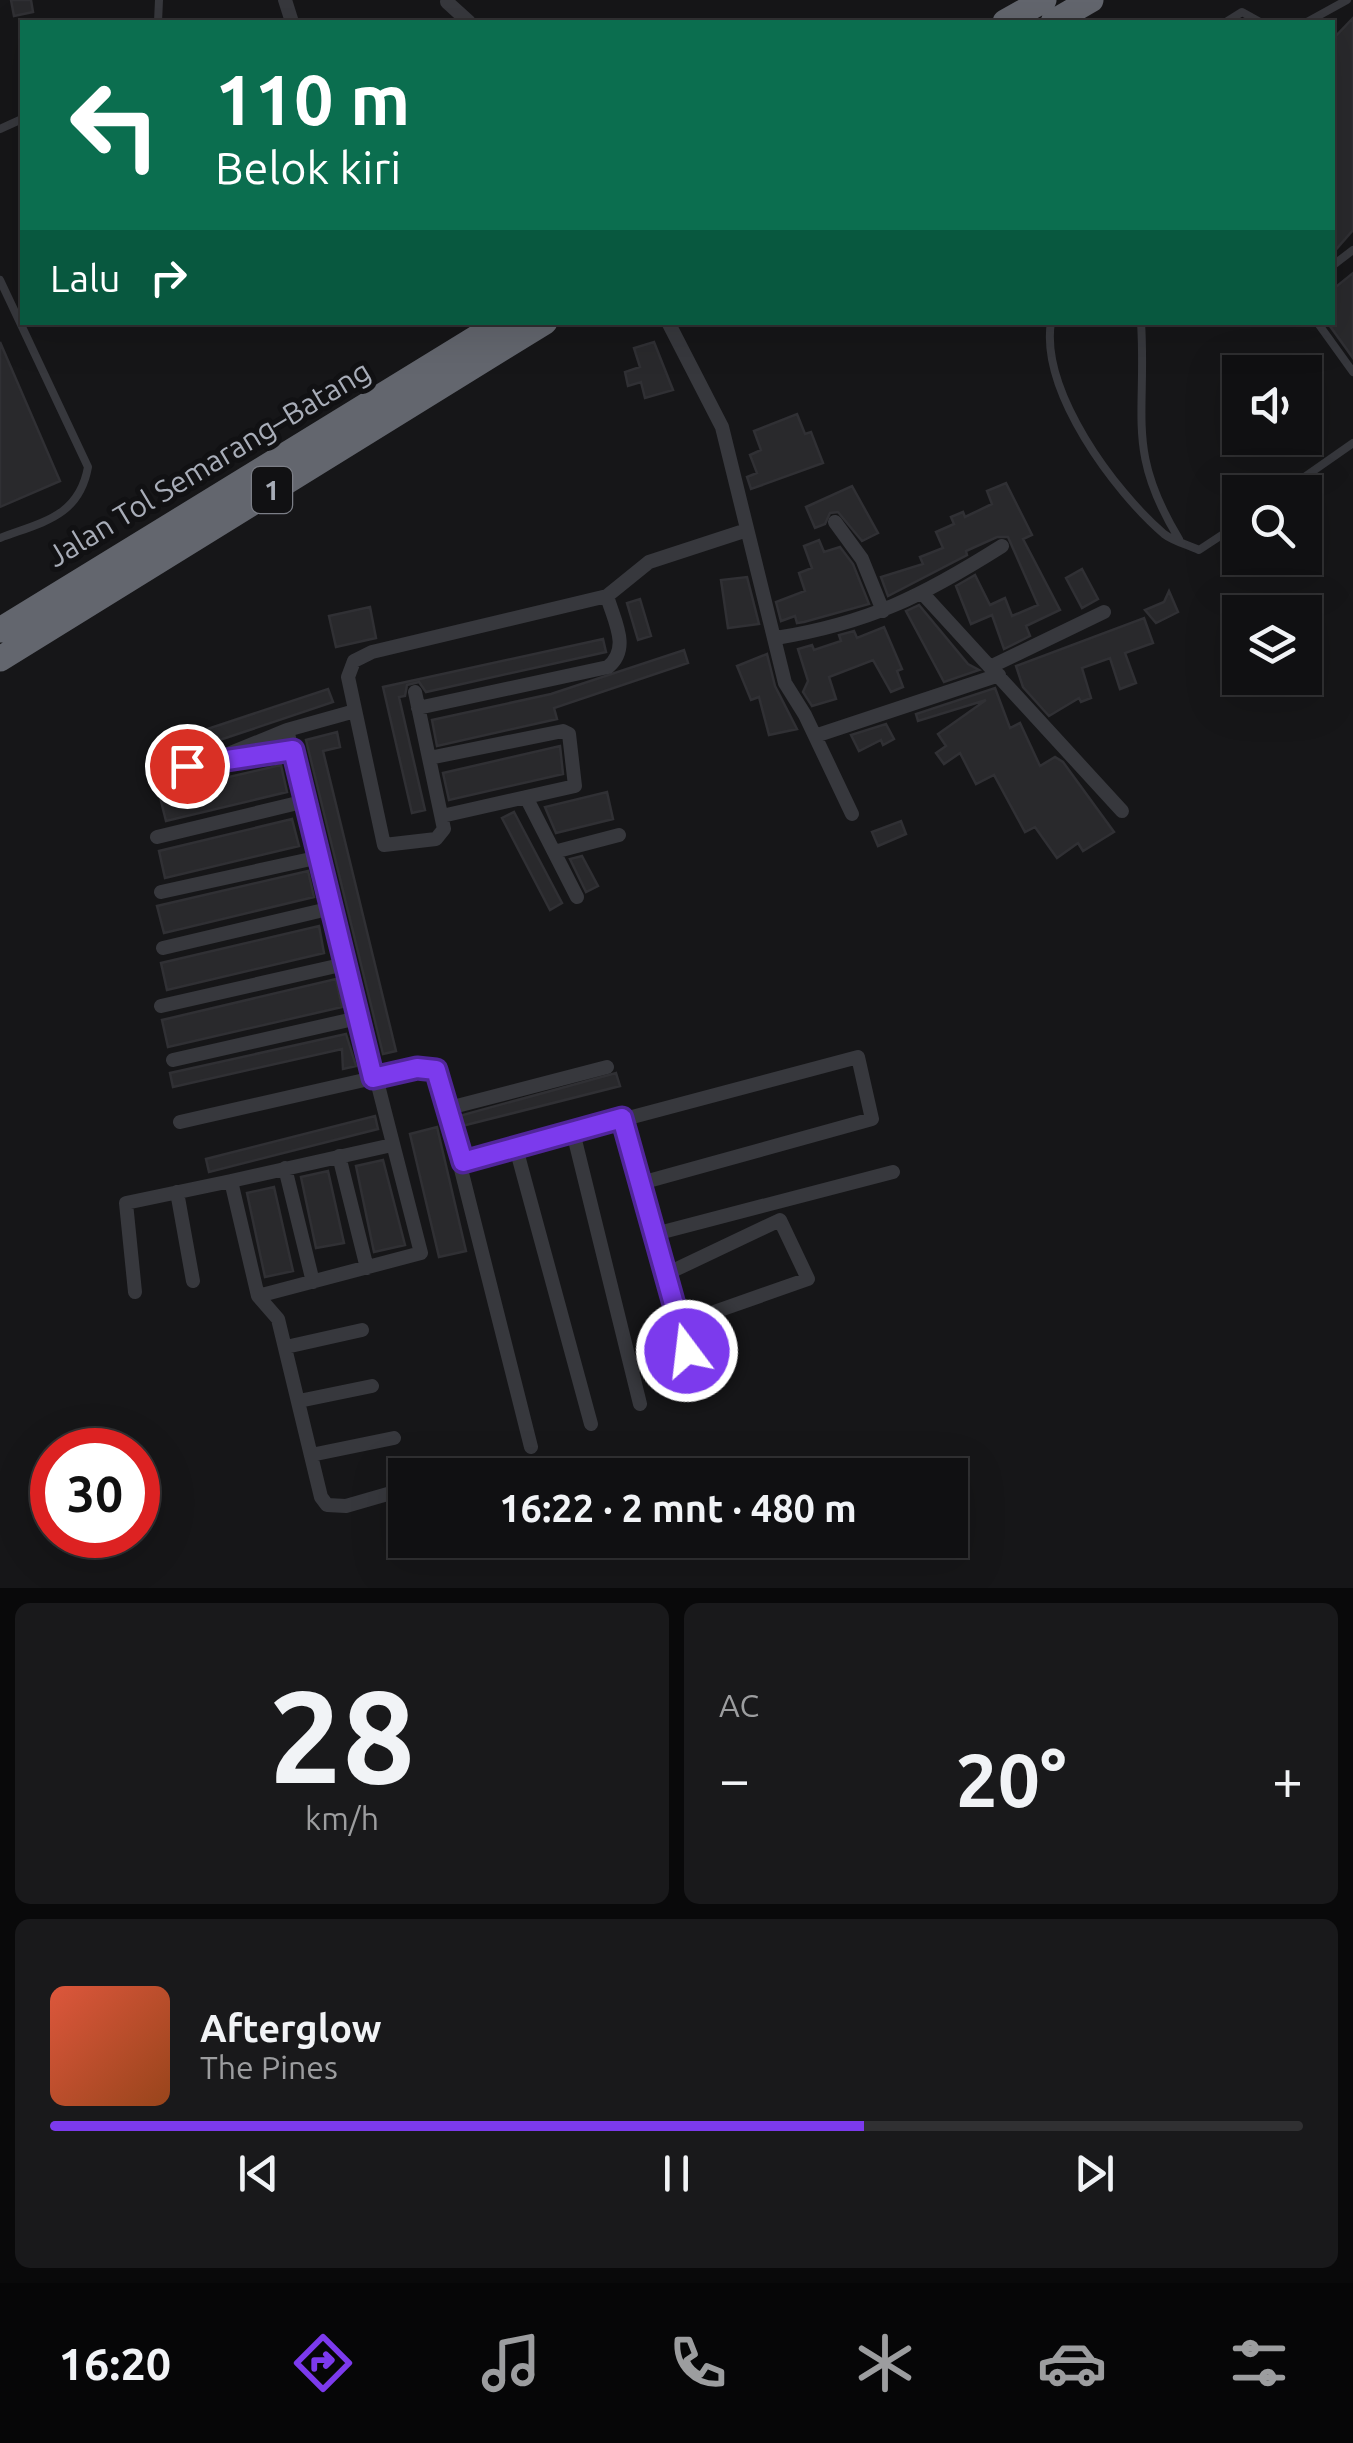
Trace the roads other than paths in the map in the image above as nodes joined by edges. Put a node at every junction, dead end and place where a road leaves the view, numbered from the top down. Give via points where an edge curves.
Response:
1 (1044, 0) edge
2 (1091, 0) edge
3 (1347, 0) edge
4 (446, 1) edge
5 (466, 20) edge
6 (1009, 20) edge
7 (1056, 20) edge
8 (1229, 20) edge
9 (1256, 20) edge
10 (1311, 20) edge
11 (0, 280) edge
12 (20, 322) edge
13 (21, 325) edge
14 (497, 325) edge
15 (540, 325) edge
16 (670, 325) edge
17 (1050, 325) edge
18 (1141, 325) edge
19 (1319, 325) edge
20 (1353, 372) edge
21 (1353, 443) edge
22 (1307, 475) edge
23 (834, 522) dead end
24 (747, 530) junction
25 (1222, 535) edge
26 (0, 538) edge
27 (1180, 540) junction
28 (1002, 546) dead end
29 (924, 595) junction
30 (607, 596) junction
31 (882, 611) junction
32 (1104, 612) dead end
33 (0, 630) edge
34 (776, 638) junction
35 (0, 659) edge
36 (995, 670) junction
37 (355, 711) junction
38 (287, 730) junction
39 (815, 736) junction
40 (293, 750) junction
41 (216, 758) junction
42 (429, 758) junction
43 (157, 773) dead end
44 (526, 797) junction
45 (306, 801) junction
46 (1122, 811) dead end
47 (852, 814) dead end
48 (442, 816) junction
49 (619, 834) dead end
50 (157, 837) dead end
51 (554, 852) junction
52 (320, 858) junction
53 (160, 892) dead end
54 (577, 897) dead end
55 (332, 908) junction
56 (163, 948) dead end
57 (345, 964) junction
58 (161, 1006) dead end
59 (358, 1018) junction
60 (173, 1060) dead end
61 (606, 1068) dead end
62 (373, 1078) junction
63 (449, 1108) junction
64 (622, 1118) junction
65 (180, 1122) dead end
66 (572, 1132) junction
67 (392, 1145) junction
68 (516, 1148) junction
69 (339, 1156) junction
70 (463, 1162) junction
71 (285, 1168) junction
72 (894, 1172) dead end
73 (230, 1181) junction
74 (640, 1183) junction
75 (176, 1192) junction
76 (773, 1203) junction
77 (780, 1220) junction
78 (655, 1234) junction
79 (368, 1268) junction
80 (666, 1274) junction
81 (193, 1282) dead end
82 (313, 1282) junction
83 (135, 1292) dead end
84 (258, 1296) junction
85 (680, 1324) junction
86 (362, 1330) dead end
87 (286, 1347) junction
88 (687, 1351) dead end
89 (372, 1386) dead end
90 (300, 1401) junction
91 (640, 1404) dead end
92 (591, 1424) dead end
93 (394, 1438) dead end
94 (531, 1448) dead end
95 (312, 1455) junction
96 (388, 1494) edge

1 - 6 highway
2 - 7 highway
3 - 10 lane
4 - 5 street
8 - 9 lane via 1242,12
11 - 12 lane
13 - 26 lane via 88,467 78,500
14 - 33 highway, Jalan Tol Semarang–Batang / 1
15 - 35 highway, Jalan Tol Semarang–Batang / 1
16 - 24 street via 722,427
17 - 27 lane via 1051,360 1070,416 1158,528
18 - 27 lane via 1139,436 1154,499
19 - 20 lane
21 - 22 lane
23 - 31 street via 862,560
24 - 30 street via 649,562
24 - 34 street
25 - 27 lane via 1199,550
28 - 29 street
29 - 31 street
29 - 36 street
30 - 37 street via 365,654 347,671
30 - 42 street via 622,643 608,667 416,700
31 - 34 street
32 - 36 street
34 - 39 street via 785,684
36 - 39 street
36 - 46 street
37 - 38 street
37 - 48 street via 384,845 436,839
38 - 40 street
38 - 41 street
39 - 47 street
40 - 41 street
40 - 45 street
41 - 43 street
42 - 44 street via 566,732 578,783
42 - 48 street
44 - 48 street
44 - 51 street
45 - 50 street
45 - 52 street
49 - 51 street
51 - 54 street
52 - 53 street
52 - 55 street
55 - 56 street
55 - 57 street
57 - 58 street
57 - 59 street
59 - 60 street
59 - 62 street
61 - 63 street
62 - 63 street via 436,1070
62 - 65 street
62 - 67 street
63 - 70 street
64 - 66 street
64 - 74 street
64 - 74 street via 858,1057 872,1119
66 - 68 street
66 - 91 street
67 - 69 street
67 - 79 street via 421,1253
68 - 70 street
68 - 92 street
69 - 71 street
69 - 79 street
70 - 94 street
71 - 73 street
71 - 82 street
72 - 76 street
73 - 75 street
73 - 84 street
74 - 78 street
75 - 81 street
75 - 83 street via 125,1204
76 - 77 street
76 - 78 street
77 - 80 street
77 - 85 street via 808,1280
78 - 80 street
79 - 82 street
80 - 85 street
82 - 84 street
84 - 87 street via 278,1319
85 - 88 street
86 - 87 street
87 - 90 street
89 - 90 street
90 - 95 street
93 - 95 street
95 - 96 street via 327,1505

